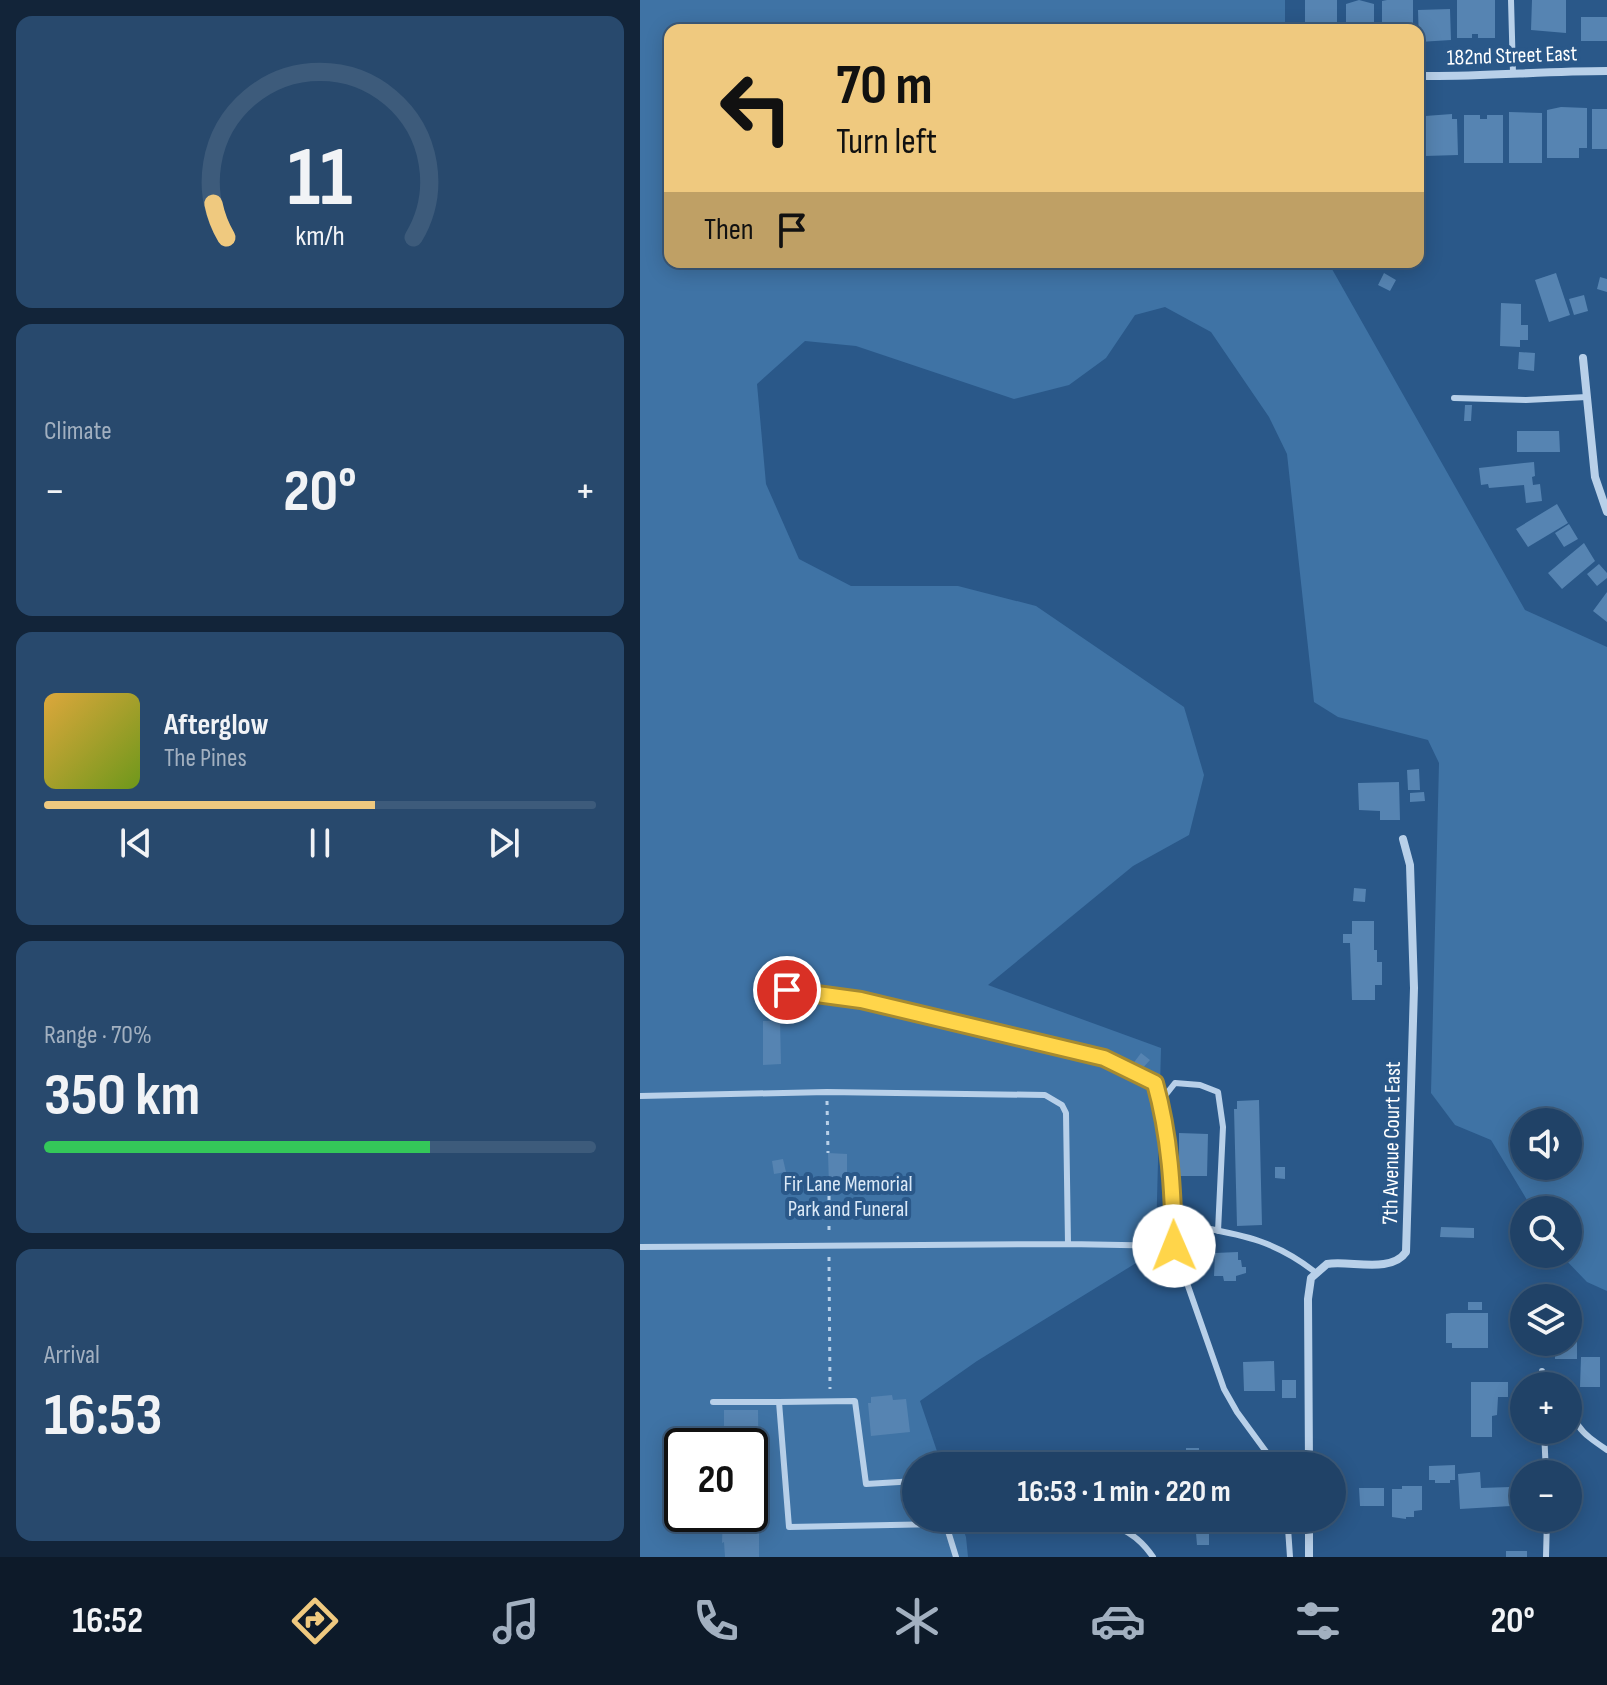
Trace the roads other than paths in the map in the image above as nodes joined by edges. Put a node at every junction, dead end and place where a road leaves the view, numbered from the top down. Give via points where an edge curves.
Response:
1 (1511, 0) edge
2 (1607, 71) edge
3 (1513, 73) junction
4 (1424, 76) edge
5 (1583, 358) dead end
6 (1587, 397) junction
7 (1454, 398) dead end
8 (1607, 512) edge
9 (1403, 839) dead end
10 (771, 1010) dead end
11 (640, 1096) edge
12 (1160, 1102) junction
13 (1174, 1222) junction
14 (1218, 1231) junction
15 (1068, 1244) junction
16 (1174, 1246) junction
17 (640, 1247) edge
18 (1315, 1272) junction
19 (713, 1402) dead end
20 (779, 1402) junction
21 (1582, 1431) edge
22 (1607, 1450) edge
23 (1266, 1452) edge
24 (1309, 1452) edge
25 (902, 1482) edge
26 (902, 1523) edge
27 (948, 1532) edge
28 (1129, 1532) edge
29 (1288, 1532) edge
30 (1309, 1532) edge
31 (1547, 1532) edge
32 (956, 1557) edge
33 (1153, 1557) edge
34 (1290, 1557) edge
35 (1309, 1557) edge
36 (1546, 1557) edge

1 - 3 lane
2 - 3 street, 182nd Street East
3 - 4 street, 182nd Street East
5 - 6 street
6 - 7 lane
6 - 8 street via 1595,477
9 - 18 street, 7th Avenue Court East via 1410,865 1414,988 1406,1252 1389,1263 1334,1263
10 - 12 lane via 787,990 861,1000 1104,1058 1155,1083
11 - 15 lane via 1033,1093 1053,1099 1066,1113
12 - 13 lane
12 - 14 lane via 1175,1083 1218,1092 1223,1127
13 - 14 lane
13 - 16 lane
14 - 18 lane via 1264,1241
15 - 16 lane
15 - 17 lane
16 - 23 lane via 1224,1389
18 - 24 street via 1308,1299
19 - 20 lane
20 - 25 lane via 855,1401 866,1484
20 - 26 lane via 789,1527
21 - 22 lane
27 - 32 lane
28 - 33 lane
29 - 34 lane
30 - 35 street
31 - 36 lane

